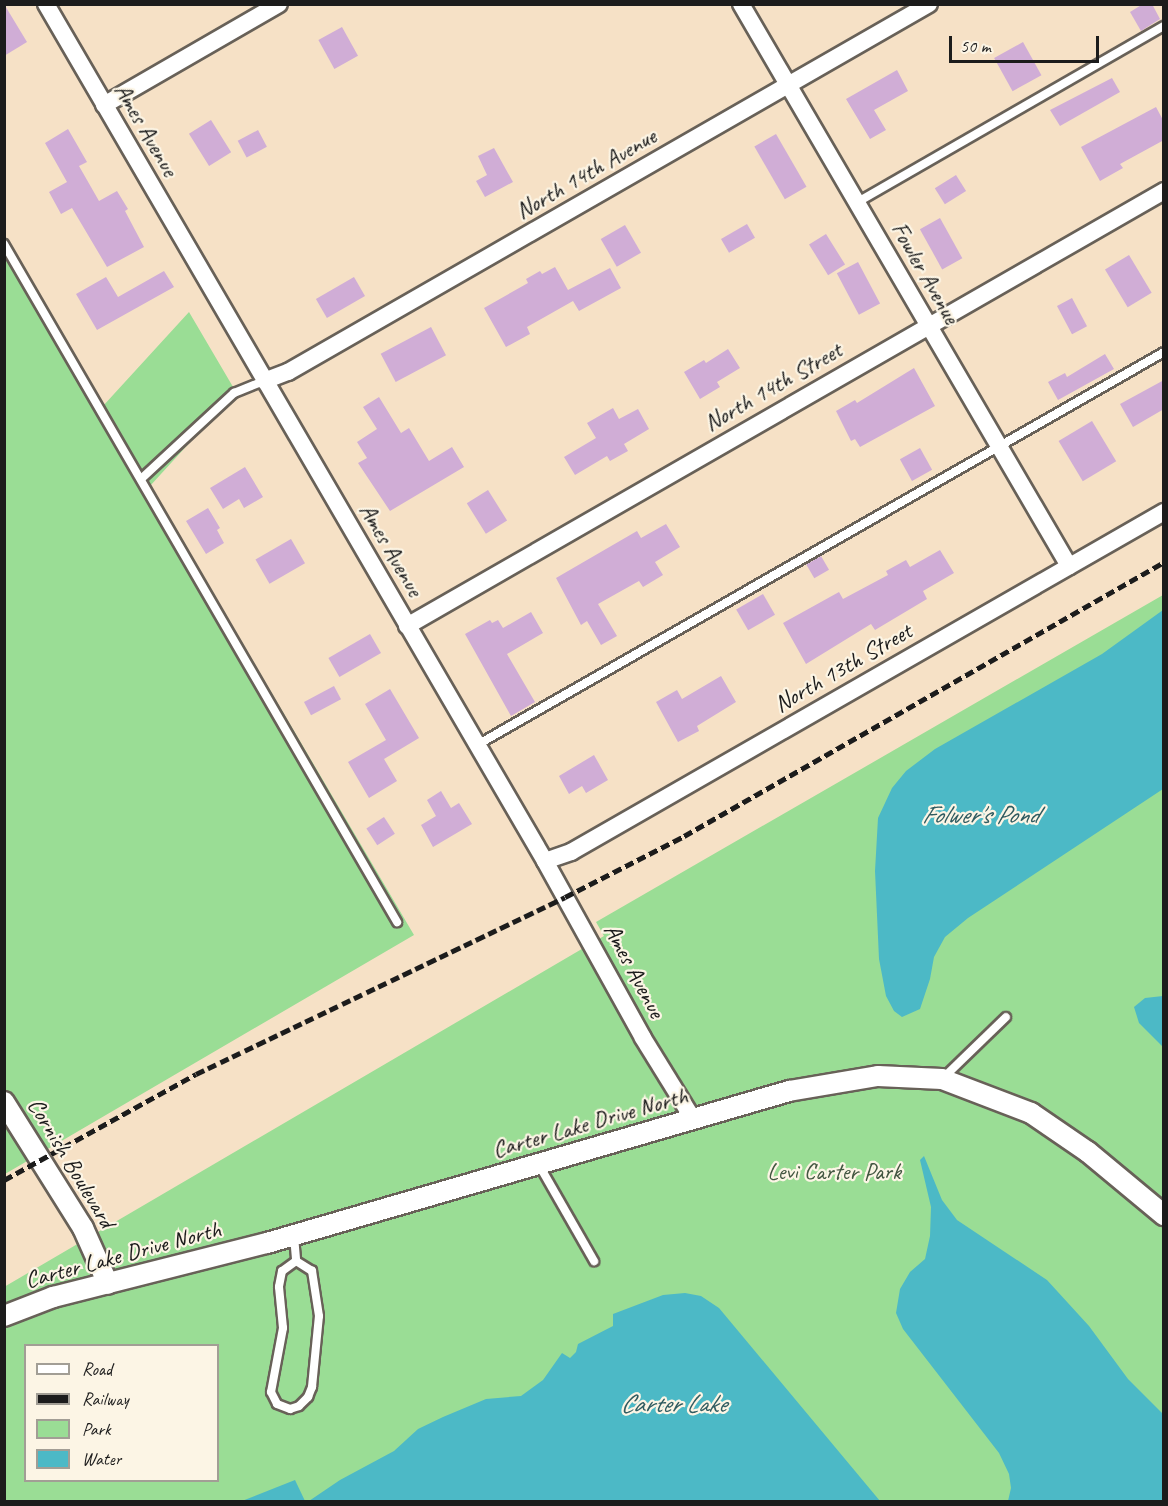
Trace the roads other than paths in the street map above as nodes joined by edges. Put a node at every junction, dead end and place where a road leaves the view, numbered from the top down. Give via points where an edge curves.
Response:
1 (46, 4) edge
2 (279, 4) edge
3 (741, 4) edge
4 (929, 4) edge
5 (1164, 26) edge
6 (788, 86) junction
7 (104, 105) junction
8 (1164, 191) edge
9 (856, 203) junction
10 (4, 244) edge
11 (928, 326) junction
12 (1164, 352) edge
13 (264, 381) junction
14 (1000, 448) junction
15 (141, 479) junction
16 (1164, 512) edge
17 (1069, 566) junction
18 (407, 626) junction
19 (477, 745) junction
20 (545, 861) junction
21 (397, 922) dead end
22 (1006, 1017) dead end
23 (942, 1078) junction
24 (4, 1102) edge
25 (693, 1119) junction
26 (539, 1165) junction
27 (1164, 1215) edge
28 (294, 1235) junction
29 (296, 1261) junction
30 (594, 1261) dead end
31 (108, 1284) junction
32 (4, 1316) edge

1 - 7 street, Ames Avenue
2 - 7 street
3 - 6 street, Fowler Avenue
4 - 6 street, North 14th Avenue
5 - 9 lane
6 - 9 street, Fowler Avenue
6 - 13 street, North 14th Avenue via 288,372
7 - 13 street, Ames Avenue
8 - 11 street, North 14th Street
9 - 11 street, Fowler Avenue
10 - 15 lane
11 - 14 street, Fowler Avenue
11 - 18 street, North 14th Street
12 - 14 lane
13 - 15 lane via 234,393
13 - 18 street, Ames Avenue
14 - 17 street, Fowler Avenue
14 - 19 lane
15 - 21 lane
16 - 17 street, North 13th Street
17 - 20 street, North 13th Street via 571,852
18 - 19 street, Ames Avenue
19 - 20 street, Ames Avenue
20 - 25 street, Ames Avenue via 643,1038
22 - 23 lane
23 - 25 street, Carter Lake Drive North via 878,1076 830,1082
23 - 27 street, Carter Lake Drive North via 1031,1113 1088,1152
24 - 31 street, Cornish Boulevard via 83,1228
25 - 26 street, Carter Lake Drive North
26 - 28 street, Carter Lake Drive North
26 - 30 lane
28 - 29 lane
28 - 31 street, Carter Lake Drive North
29 - 29 lane via 282,1271 279,1287 283,1328 272,1392 277,1404 290,1409 299,1406 312,1387 319,1316 312,1271
31 - 32 street, Carter Lake Drive North via 53,1297

